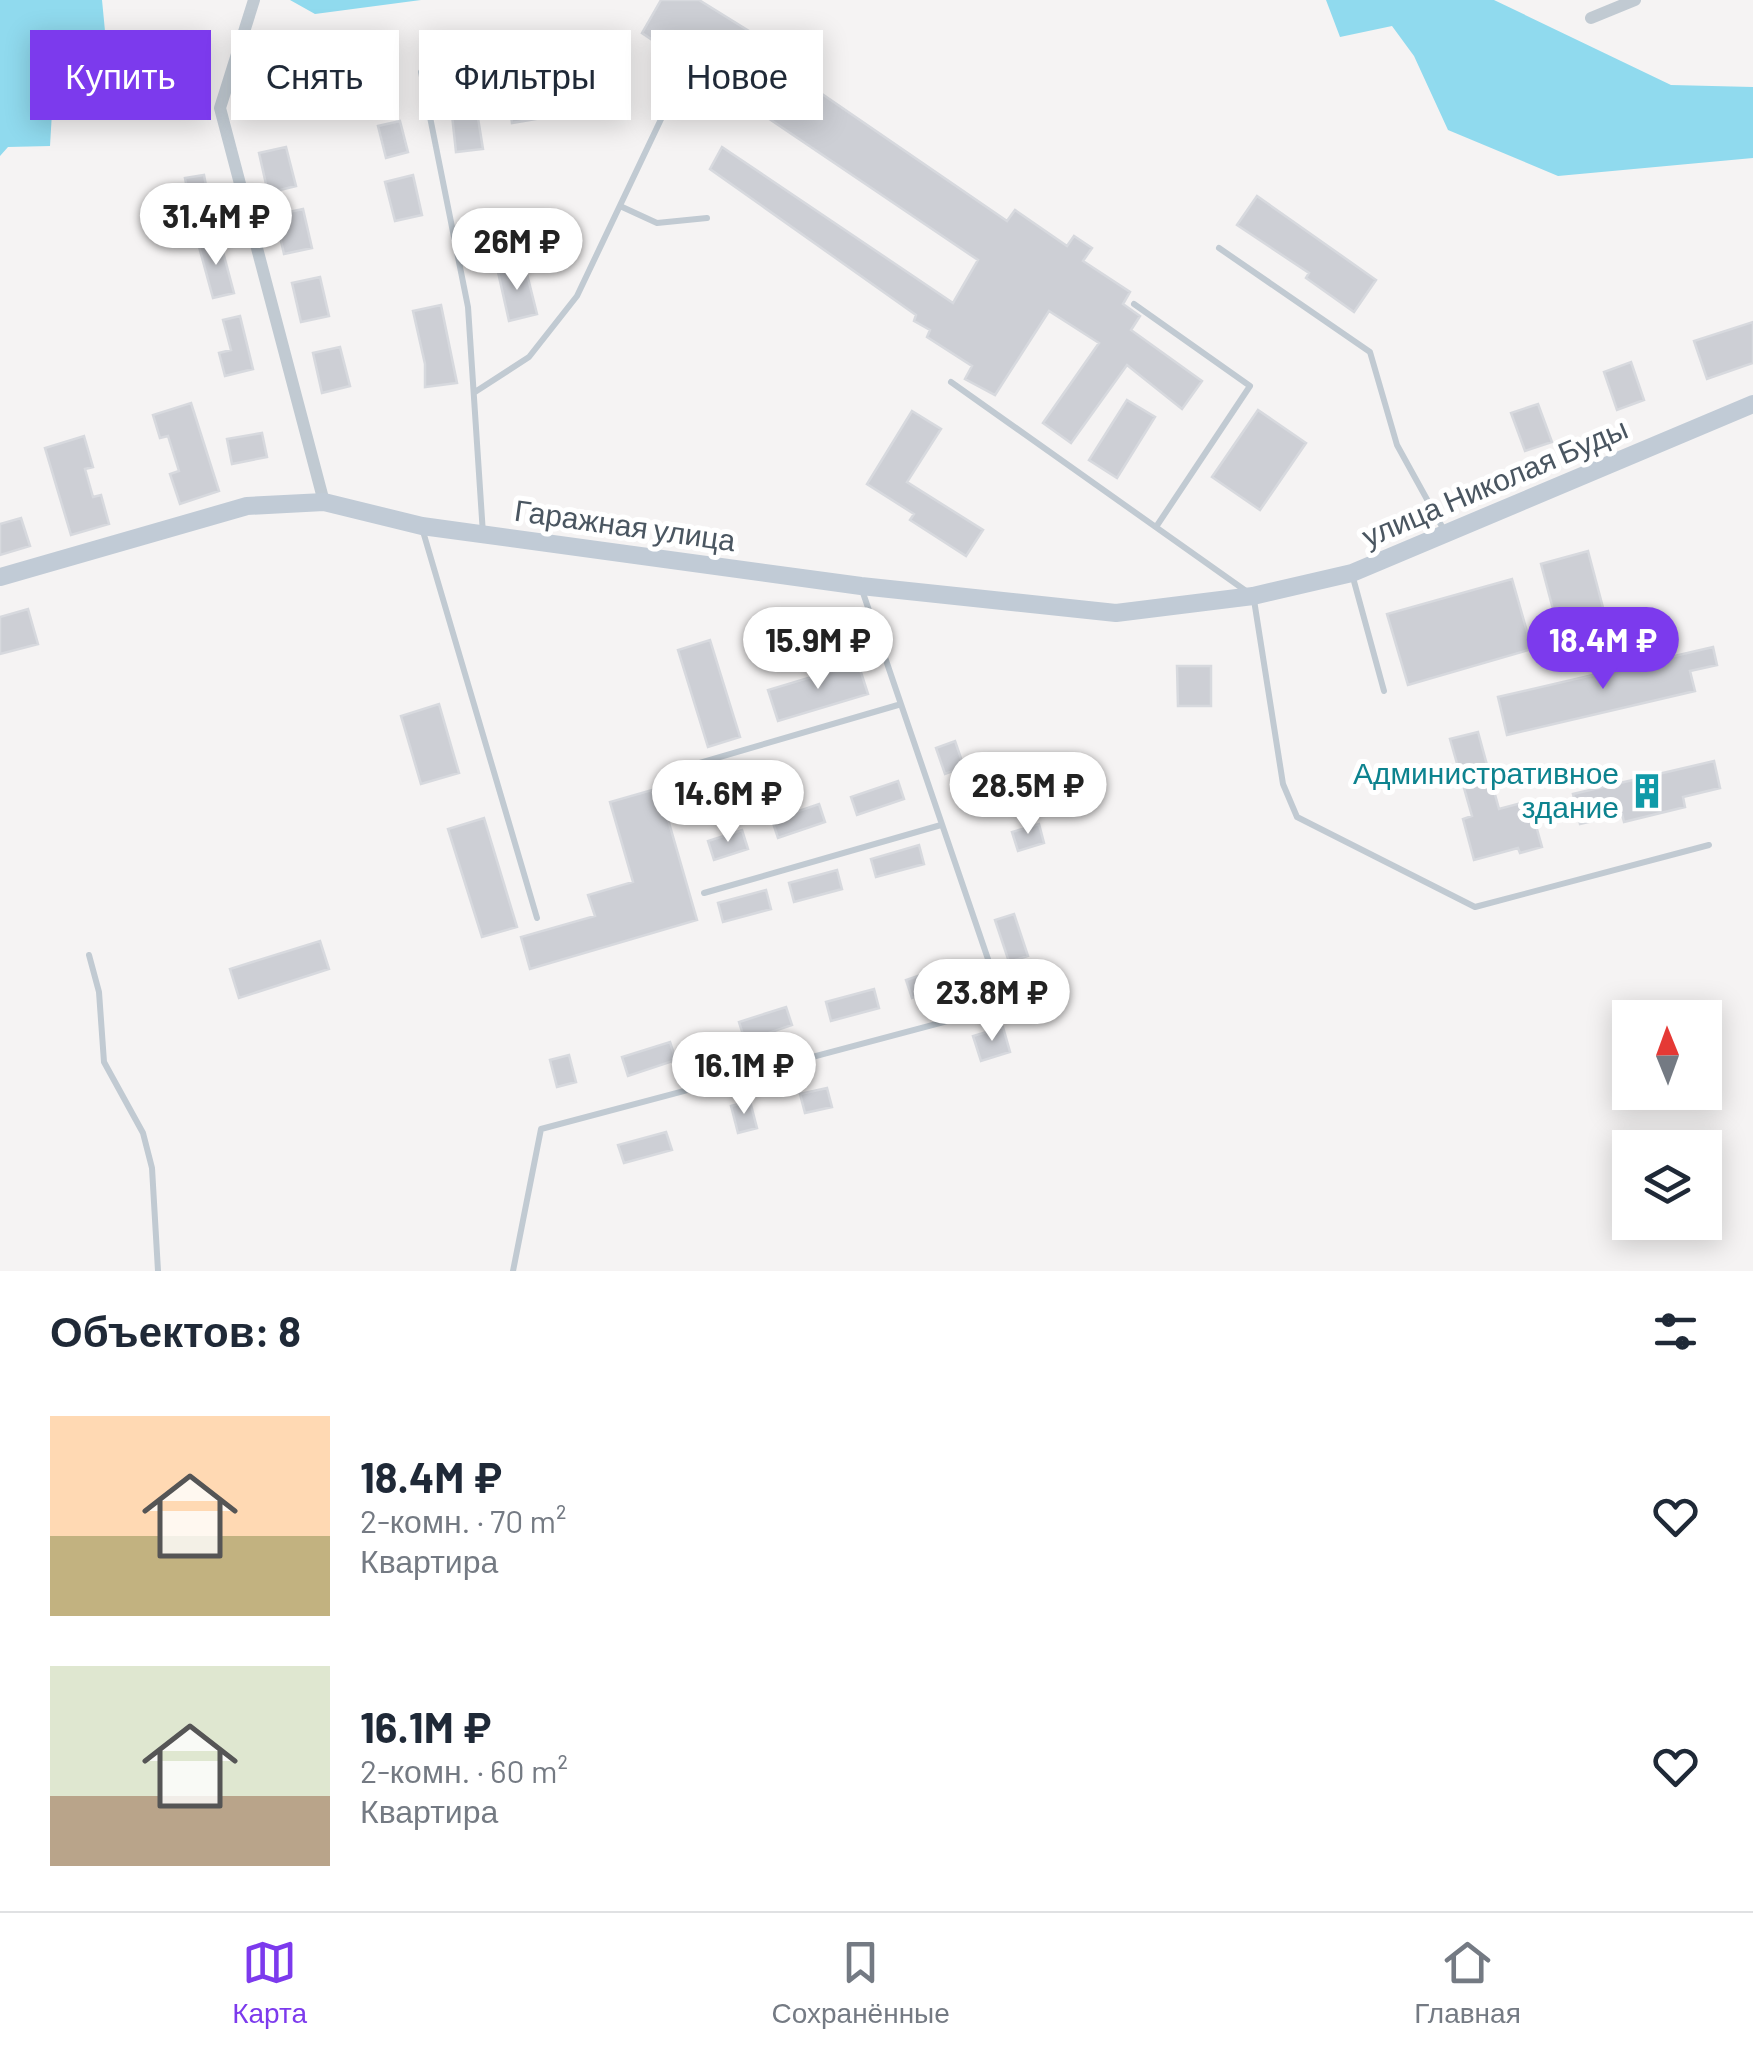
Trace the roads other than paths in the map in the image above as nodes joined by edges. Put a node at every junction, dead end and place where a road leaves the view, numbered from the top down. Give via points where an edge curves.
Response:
1 (254, 0) edge
2 (1635, 0) edge
3 (1592, 18) dead end
4 (430, 120) edge
5 (661, 120) edge
6 (620, 206) junction
7 (707, 218) dead end
8 (1219, 248) dead end
9 (1134, 304) dead end
10 (952, 382) dead end
11 (474, 393) junction
12 (1753, 404) edge
13 (324, 502) junction
14 (422, 526) junction
15 (1156, 527) junction
16 (1446, 534) junction
17 (483, 535) junction
18 (1352, 573) junction
19 (0, 577) edge
20 (860, 586) junction
21 (1253, 596) junction
22 (1384, 691) dead end
23 (898, 705) junction
24 (672, 771) dead end
25 (941, 825) junction
26 (1708, 845) dead end
27 (704, 893) dead end
28 (537, 918) dead end
29 (88, 955) dead end
30 (158, 1271) edge
31 (513, 1271) edge

1 - 13 street via 220,108
2 - 3 street
4 - 11 lane via 468,307
5 - 6 lane
6 - 7 lane via 657,223
6 - 11 lane via 576,296 541,342
8 - 16 lane via 1370,352 1397,445
9 - 15 lane via 1250,386
10 - 15 lane
11 - 17 lane
12 - 16 street, улица Николая Буды
13 - 14 street, Гаражная улица
13 - 19 street, Гаражная улица via 247,506
14 - 17 street, Гаражная улица
14 - 28 lane
15 - 21 lane
16 - 18 street, улица Николая Буды
17 - 20 street, Гаражная улица
18 - 21 street, улица Николая Буды
18 - 22 lane
20 - 21 street, Гаражная улица via 1116,612
20 - 23 lane
21 - 26 lane via 1283,784 1297,817 1476,907
23 - 24 lane
23 - 25 lane
25 - 27 lane
25 - 31 lane via 1004,1006 541,1129
29 - 30 lane via 99,992 104,1062 143,1133 152,1168

